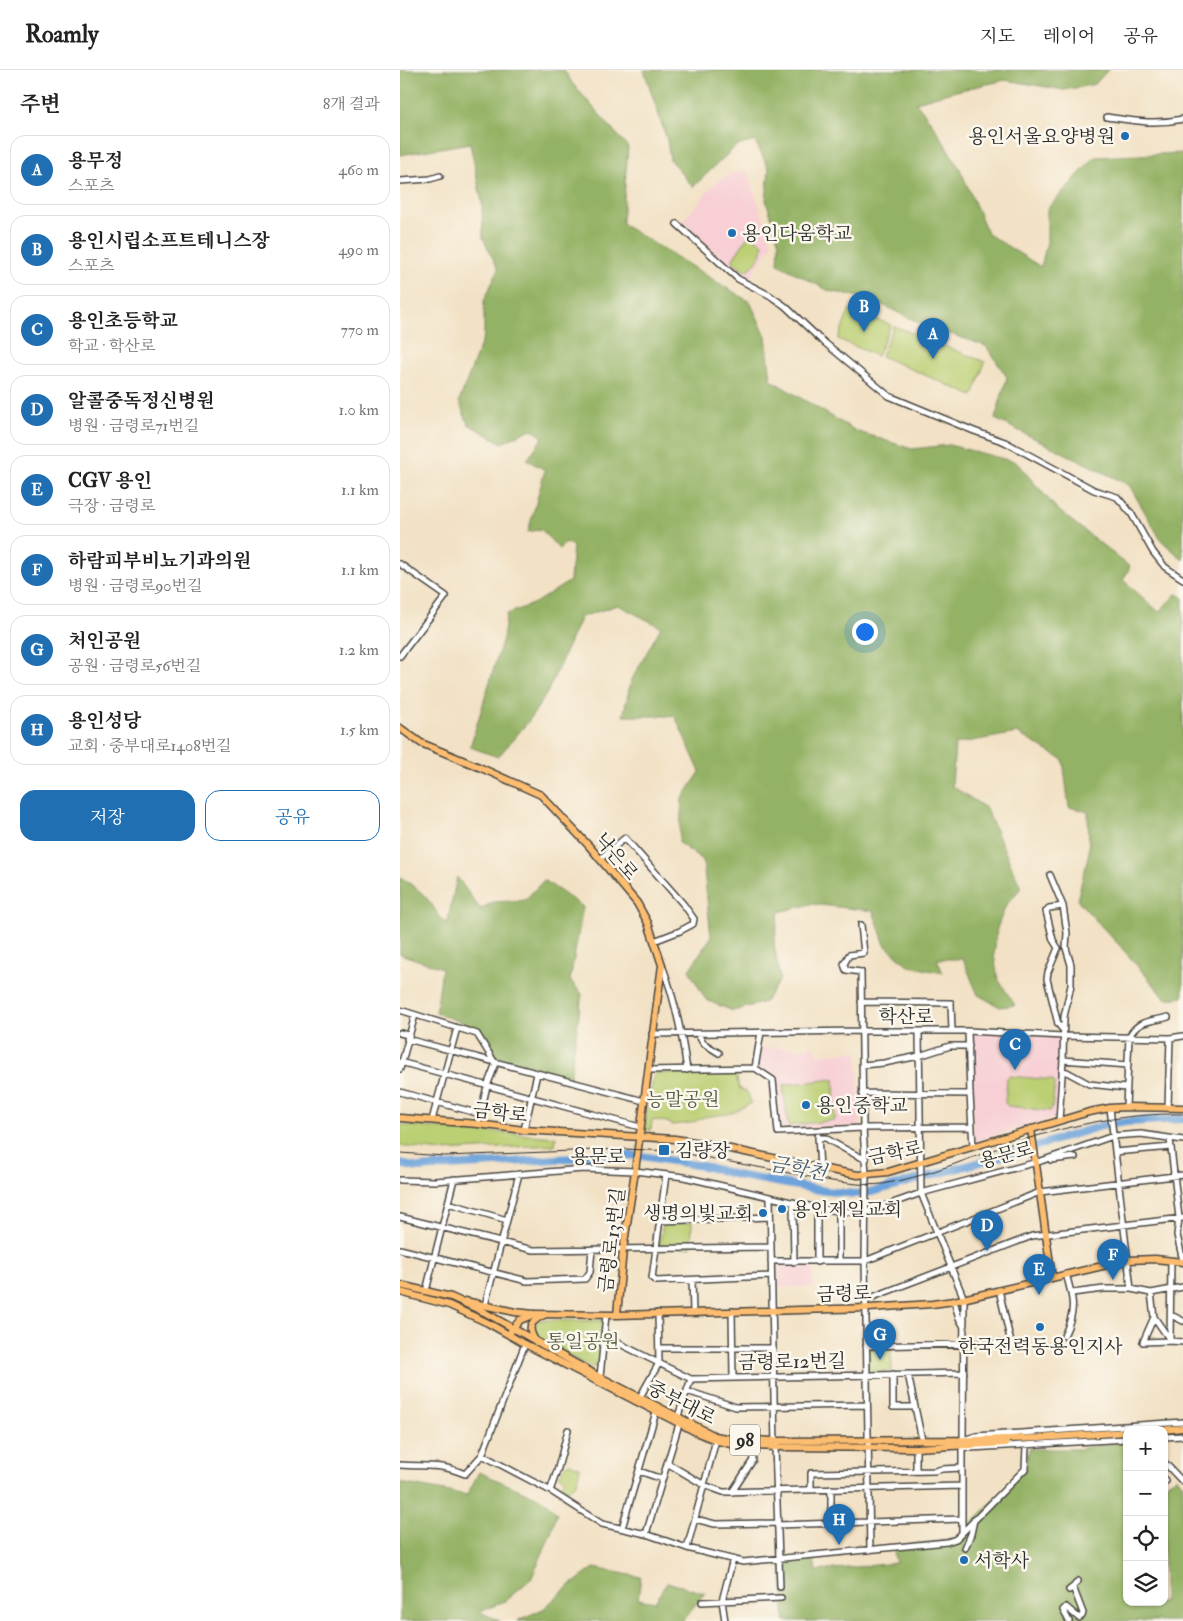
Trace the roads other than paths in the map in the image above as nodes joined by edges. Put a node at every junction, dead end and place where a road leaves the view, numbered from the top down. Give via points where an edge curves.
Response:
1 (1107, 117) dead end
2 (1183, 119) edge
3 (440, 176) dead end
4 (400, 181) edge
5 (677, 224) dead end
6 (400, 564) edge
7 (1183, 579) edge
8 (400, 656) edge
9 (400, 728) edge
10 (600, 859) junction
11 (1050, 875) dead end
12 (1063, 906) junction
13 (861, 925) dead end
14 (654, 941) junction
15 (1058, 948) junction
16 (1066, 948) junction
17 (662, 965) junction
18 (861, 1002) junction
19 (400, 1010) edge
20 (414, 1014) junction
21 (1168, 1017) dead end
22 (457, 1028) junction
23 (862, 1030) junction
24 (919, 1031) junction
25 (952, 1031) junction
26 (968, 1031) junction
27 (761, 1032) junction
28 (400, 1033) edge
29 (1063, 1033) junction
30 (652, 1034) junction
31 (682, 1034) junction
32 (698, 1034) junction
33 (1183, 1036) edge
34 (408, 1037) junction
35 (1129, 1037) junction
36 (1170, 1038) junction
37 (968, 1046) junction
38 (450, 1051) junction
39 (720, 1053) dead end
40 (919, 1056) junction
41 (1064, 1060) junction
42 (496, 1063) junction
43 (401, 1064) edge
44 (862, 1065) junction
45 (1128, 1065) junction
46 (755, 1068) junction
47 (648, 1070) junction
48 (687, 1070) junction
49 (1062, 1071) junction
50 (444, 1074) junction
51 (537, 1074) junction
52 (487, 1086) junction
53 (1126, 1088) junction
54 (400, 1092) edge
55 (862, 1093) junction
56 (919, 1094) junction
57 (970, 1094) junction
58 (531, 1098) junction
59 (644, 1101) junction
60 (436, 1103) junction
61 (1126, 1107) junction
62 (1168, 1107) junction
63 (1110, 1108) junction
64 (1183, 1108) edge
65 (480, 1114) junction
66 (400, 1118) edge
67 (432, 1120) junction
68 (1058, 1122) junction
69 (478, 1124) junction
70 (640, 1127) junction
71 (920, 1127) junction
72 (971, 1127) junction
73 (863, 1128) junction
74 (524, 1130) junction
75 (818, 1130) junction
76 (1032, 1130) junction
77 (1113, 1133) junction
78 (639, 1136) junction
79 (818, 1138) junction
80 (1170, 1138) junction
81 (1183, 1140) edge
82 (973, 1145) junction
83 (1171, 1147) junction
84 (1115, 1152) junction
85 (1075, 1157) dead end
86 (866, 1159) junction
87 (1037, 1160) junction
88 (921, 1164) junction
89 (820, 1168) junction
90 (635, 1170) junction
91 (519, 1174) junction
92 (666, 1175) junction
93 (1183, 1175) edge
94 (865, 1176) junction
95 (1175, 1176) junction
96 (454, 1179) junction
97 (400, 1180) edge
98 (1119, 1184) junction
99 (1040, 1192) junction
100 (921, 1193) junction
101 (770, 1197) junction
102 (793, 1202) junction
103 (448, 1203) junction
104 (817, 1208) junction
105 (865, 1210) junction
106 (839, 1211) junction
107 (400, 1216) edge
108 (770, 1217) junction
109 (1181, 1218) edge
110 (507, 1220) junction
111 (660, 1221) junction
112 (1124, 1226) junction
113 (442, 1228) junction
114 (937, 1232) junction
115 (1046, 1235) junction
116 (501, 1242) junction
117 (770, 1247) junction
118 (400, 1249) edge
119 (592, 1249) junction
120 (623, 1250) junction
121 (657, 1250) junction
122 (434, 1258) junction
123 (865, 1260) junction
124 (1128, 1260) junction
125 (839, 1261) junction
126 (1171, 1261) junction
127 (1183, 1261) edge
128 (771, 1262) junction
129 (794, 1262) junction
130 (817, 1262) junction
131 (952, 1268) junction
132 (492, 1274) junction
133 (1066, 1274) junction
134 (771, 1276) junction
135 (1052, 1278) junction
136 (692, 1280) junction
137 (400, 1285) edge
138 (1183, 1287) edge
139 (1131, 1289) junction
140 (1171, 1289) junction
141 (999, 1290) junction
142 (426, 1291) junction
143 (400, 1292) edge
144 (1072, 1293) junction
145 (1151, 1293) junction
146 (451, 1297) junction
147 (964, 1299) junction
148 (865, 1300) junction
149 (954, 1301) junction
150 (485, 1305) junction
151 (865, 1308) junction
152 (772, 1310) junction
153 (732, 1311) junction
154 (693, 1312) junction
155 (535, 1314) junction
156 (545, 1314) junction
157 (658, 1314) junction
158 (606, 1315) junction
159 (617, 1315) junction
160 (1171, 1315) junction
161 (1154, 1318) junction
162 (1183, 1322) edge
163 (964, 1328) junction
164 (510, 1332) junction
165 (604, 1336) junction
166 (1064, 1336) dead end
167 (1170, 1341) junction
168 (1183, 1342) edge
169 (536, 1343) junction
170 (964, 1343) junction
171 (525, 1344) junction
172 (866, 1346) junction
173 (659, 1348) junction
174 (773, 1348) junction
175 (733, 1349) junction
176 (659, 1363) junction
177 (964, 1373) junction
178 (893, 1374) junction
179 (908, 1374) junction
180 (866, 1375) junction
181 (600, 1377) junction
182 (773, 1377) junction
183 (733, 1378) junction
184 (691, 1379) junction
185 (687, 1391) junction
186 (640, 1397) junction
187 (867, 1405) junction
188 (774, 1407) junction
189 (914, 1407) junction
190 (656, 1412) junction
191 (678, 1416) junction
192 (1183, 1422) edge
193 (679, 1424) junction
194 (568, 1430) dead end
195 (1183, 1430) edge
196 (1168, 1431) edge
197 (1123, 1435) edge
198 (1123, 1435) edge
199 (1183, 1436) edge
200 (1168, 1437) edge
201 (716, 1440) junction
202 (867, 1440) junction
203 (922, 1440) junction
204 (963, 1443) junction
205 (775, 1444) junction
206 (1026, 1446) junction
207 (752, 1447) junction
208 (867, 1447) junction
209 (916, 1448) junction
210 (482, 1455) junction
211 (667, 1463) junction
212 (400, 1465) edge
213 (1168, 1466) edge
214 (962, 1468) junction
215 (638, 1471) junction
216 (916, 1471) junction
217 (868, 1472) junction
218 (662, 1479) junction
219 (1183, 1482) edge
220 (704, 1485) junction
221 (962, 1486) junction
222 (868, 1489) junction
223 (811, 1490) junction
224 (831, 1490) junction
225 (550, 1491) junction
226 (776, 1491) junction
227 (732, 1492) junction
228 (695, 1519) junction
229 (962, 1519) junction
230 (974, 1520) junction
231 (869, 1522) junction
232 (777, 1524) junction
233 (831, 1524) junction
234 (622, 1528) junction
235 (962, 1531) junction
236 (646, 1534) junction
237 (971, 1534) junction
238 (956, 1539) junction
239 (687, 1548) junction
240 (965, 1548) dead end
241 (870, 1550) junction
242 (779, 1558) junction
243 (733, 1559) junction
244 (1078, 1581) dead end
245 (780, 1587) dead end
246 (781, 1598) dead end
247 (722, 1601) junction
248 (702, 1602) dead end
249 (726, 1621) edge
250 (1069, 1621) edge

1 - 2 street via 1147,123
3 - 4 street
5 - 7 street via 738,279 785,306 890,396 1005,442 1094,490 1117,497 1165,567
6 - 8 street via 446,596
9 - 10 main road, 낙은로 via 421,743 541,796
10 - 14 main road, 낙은로 via 637,903
10 - 14 street via 625,838 694,919 693,924
11 - 12 street
12 - 15 street via 1046,911
12 - 16 street
13 - 18 street via 864,953 848,955 844,964 846,970 861,972
14 - 17 main road, 낙은로
15 - 16 street
15 - 29 street via 1047,979
16 - 29 street via 1071,965 1071,985
17 - 30 main road, 낙은로
17 - 31 street
18 - 23 street
18 - 25 street via 950,1003
19 - 20 street
20 - 22 street
20 - 34 street
21 - 35 street via 1144,1022
22 - 38 street
22 - 42 street via 477,1034
23 - 24 street, 학산로
23 - 27 street, 학산로
23 - 44 street
24 - 25 street, 학산로
24 - 40 street
25 - 26 street, 학산로
26 - 29 street, 학산로
26 - 37 street
27 - 32 street, 학산로
27 - 46 street
28 - 34 street
29 - 35 street, 학산로
29 - 41 street
30 - 31 street, 학산로
30 - 47 main road, 낙은로
31 - 32 street, 학산로
31 - 48 street
32 - 39 street via 703,1043
33 - 36 street, 학산로
34 - 38 street
34 - 43 street
35 - 36 street, 학산로
35 - 45 street
36 - 62 street
37 - 40 street via 950,1046
37 - 57 street
38 - 42 street
38 - 50 street
40 - 44 street
40 - 56 street
41 - 45 street
41 - 49 street
42 - 51 street
42 - 52 street
43 - 50 street
44 - 55 street
45 - 53 street
46 - 48 street
46 - 75 street via 773,1080 778,1132
47 - 48 street
47 - 59 main road, 낙은로
49 - 53 street via 1089,1084
49 - 68 street
50 - 52 street
50 - 60 street
51 - 58 street
51 - 59 street
52 - 58 street
52 - 65 street
53 - 61 street
54 - 60 street
55 - 56 street
55 - 73 street
56 - 57 street
56 - 71 street
57 - 72 street
58 - 70 street
58 - 74 street
59 - 70 main road, 낙은로
60 - 65 street
60 - 67 street
61 - 62 main road, 금학로
61 - 63 main road, 금학로
62 - 64 main road, 금학로
63 - 68 main road, 금학로
63 - 77 street
65 - 69 street
66 - 67 main road, 금학로
67 - 69 main road, 금학로
68 - 76 main road, 금학로
69 - 74 main road, 금학로
70 - 78 main road, 낙은로
71 - 72 street
71 - 73 street
71 - 88 street
72 - 82 street
73 - 75 street
73 - 86 street
74 - 78 main road, 금학로
75 - 79 street
76 - 82 main road, 금학로
76 - 87 main road
77 - 80 street, 용문로
77 - 84 street
77 - 87 street, 용문로
78 - 89 main road, 금학로 via 707,1144
78 - 90 main road, 금령로13번길
79 - 86 street via 838,1143
79 - 89 street
80 - 81 street, 용문로
80 - 83 street
82 - 88 main road, 금학로
83 - 84 street
83 - 95 street
84 - 98 street
85 - 87 street
86 - 94 street
87 - 99 main road
87 - 100 street, 용문로
88 - 94 main road, 금학로
88 - 100 street
89 - 94 main road, 금학로
90 - 91 street, 용문로 via 584,1169
90 - 92 street, 용문로
90 - 120 main road, 금령로13번길
91 - 96 street, 용문로
91 - 110 street
92 - 101 street, 용문로
92 - 111 street
93 - 95 street
94 - 105 street
95 - 98 street
95 - 109 street
96 - 97 street, 용문로
96 - 103 street
98 - 99 street
98 - 112 street
99 - 114 street
99 - 115 main road
100 - 105 street, 용문로
100 - 114 street
101 - 102 street, 용문로
101 - 108 street
102 - 104 street, 용문로
102 - 129 street
103 - 110 street
103 - 113 street
104 - 106 street, 용문로
104 - 130 street
105 - 106 street, 용문로
105 - 123 street
106 - 125 street
107 - 113 street
108 - 111 street
108 - 117 street
109 - 112 street
109 - 127 street via 1177,1235
110 - 116 street
111 - 121 street
112 - 115 street
112 - 124 street
113 - 116 street
113 - 122 street
114 - 123 street
114 - 131 street
115 - 131 street via 1032,1236
115 - 135 main road
116 - 119 street via 533,1250
116 - 132 street
117 - 121 street
117 - 128 street
118 - 122 street
119 - 120 street
119 - 132 street via 590,1272 585,1279 527,1281
120 - 121 street
120 - 159 main road, 금령로13번길
121 - 136 street via 652,1278 656,1281
122 - 132 street
122 - 142 street
123 - 125 street
123 - 148 street
124 - 126 main road, 금령로
124 - 133 main road, 금령로
124 - 139 street
125 - 130 street
126 - 127 main road, 금령로
126 - 140 street
128 - 129 street
128 - 134 street
129 - 130 street
131 - 147 street
131 - 148 street
132 - 150 street
133 - 135 main road, 금령로
133 - 144 street
134 - 136 street
134 - 152 street
135 - 141 main road, 금령로
136 - 154 street
137 - 142 main road, 중부대로 / 98
138 - 140 street
139 - 144 street
139 - 145 street
140 - 145 street
140 - 160 street
141 - 147 main road, 금령로
141 - 170 street via 1011,1343
142 - 146 main road, 중부대로 / 98
143 - 164 main road, 중부대로 / 98 via 449,1305
144 - 166 street via 1074,1305
145 - 161 street
146 - 150 main road, 금령로
146 - 164 main road, 중부대로 / 98 via 484,1312
147 - 149 main road, 금령로
147 - 163 street
148 - 151 street
149 - 151 main road, 금령로
149 - 163 street
150 - 155 main road, 금령로
151 - 152 main road, 금령로
151 - 172 street
152 - 153 main road, 금령로
152 - 174 street
153 - 154 main road, 금령로
153 - 175 street
154 - 157 main road, 금령로
155 - 156 main road, 금령로
155 - 164 main road via 520,1320
156 - 158 main road, 금령로
156 - 169 main road via 530,1326
157 - 159 main road, 금령로
157 - 173 street
158 - 159 main road, 금령로
158 - 165 street
160 - 162 street
160 - 167 street
161 - 167 street
161 - 167 street via 1143,1342
163 - 170 street
164 - 169 main road, 중부대로 / 98
164 - 171 main road, 중부대로 / 98
165 - 176 street, 금령로12번길
165 - 181 street
167 - 168 street
169 - 181 main road, 중부대로 / 98
170 - 172 street
170 - 177 street
171 - 190 main road, 중부대로 / 98
171 - 210 street
172 - 180 street
173 - 175 street
173 - 176 street
174 - 175 street
174 - 182 street
175 - 183 street
176 - 184 street, 금령로12번길
176 - 186 street
177 - 179 street, 금령로12번길
177 - 204 street
178 - 179 street, 금령로12번길
178 - 180 street, 금령로12번길
178 - 189 street via 893,1407
179 - 189 street
180 - 182 street, 금령로12번길
180 - 187 street
181 - 186 main road, 중부대로 / 98
182 - 183 street, 금령로12번길
182 - 188 street
183 - 184 street, 금령로12번길
184 - 185 street
185 - 188 street via 736,1408
185 - 191 street
186 - 191 main road, 중부대로 / 98
187 - 188 street
187 - 202 street
188 - 205 street
189 - 203 street
190 - 193 main road, 중부대로 / 98
190 - 215 street
191 - 205 main road, 중부대로 / 98 via 715,1436
192 - 204 street via 976,1436
193 - 201 main road, 중부대로 / 98
193 - 211 street
194 - 225 street
195 - 196 main road
197 - 204 main road, 중부대로 / 98
198 - 206 street
199 - 200 street
201 - 207 main road, 중부대로 / 98
201 - 220 street
202 - 203 main road, 중부대로 / 98
202 - 205 main road, 중부대로 / 98
202 - 208 street
203 - 204 main road, 중부대로 / 98
204 - 206 street via 970,1448
204 - 209 main road, 중부대로 / 98
204 - 214 street
205 - 207 main road, 중부대로 / 98
205 - 208 main road, 중부대로 / 98
205 - 226 street
206 - 230 street via 1025,1469
207 - 227 street via 753,1460
208 - 209 main road, 중부대로 / 98
208 - 217 street
209 - 216 street
210 - 212 street via 465,1474 435,1465
210 - 225 street
211 - 218 street
211 - 220 street
213 - 219 street
214 - 216 street
214 - 221 street
215 - 218 street
215 - 234 street
216 - 217 street
217 - 222 street
217 - 223 street via 811,1473
218 - 236 street
220 - 227 street
220 - 228 street
221 - 222 street
221 - 229 street
222 - 224 street
222 - 231 street
223 - 224 street
223 - 226 street
224 - 233 street
225 - 234 street via 602,1524
226 - 227 street
226 - 232 street
228 - 232 street via 715,1524
228 - 239 street
229 - 231 street
229 - 235 street
230 - 235 street
230 - 237 street
231 - 233 street
231 - 241 street
232 - 233 street
232 - 242 street
234 - 236 street
235 - 238 street
236 - 239 street
237 - 238 street
237 - 240 street
238 - 241 street
239 - 243 street
241 - 242 street
242 - 243 street via 742,1562
242 - 245 street
243 - 247 street
244 - 250 street via 1071,1588 1083,1613 1078,1618 1066,1607 1063,1610
246 - 247 street
247 - 248 street
247 - 249 street

